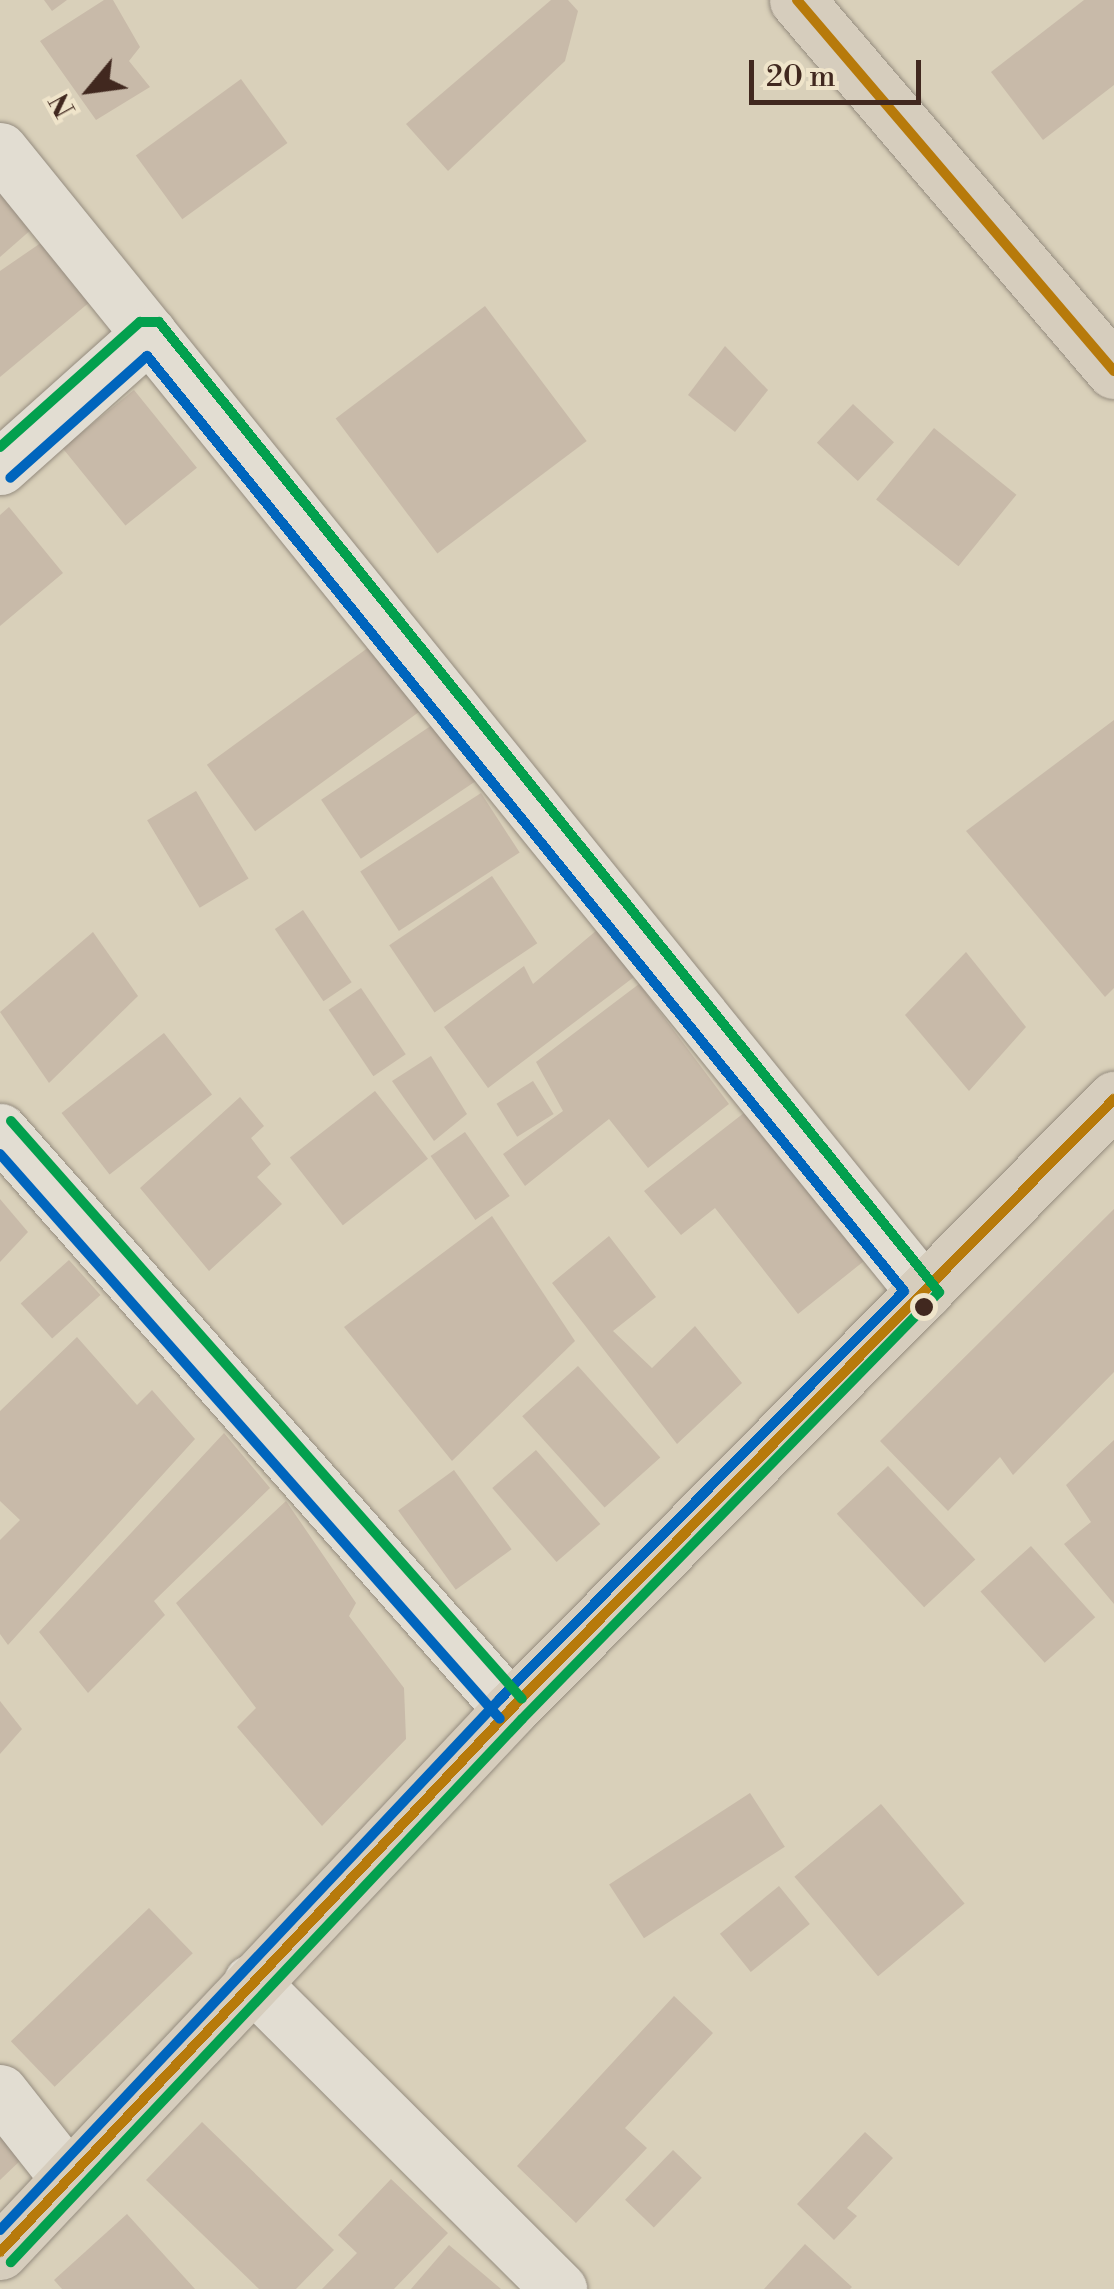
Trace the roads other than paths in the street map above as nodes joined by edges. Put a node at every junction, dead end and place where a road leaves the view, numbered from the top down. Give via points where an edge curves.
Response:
1 (804, 3) edge
2 (0, 150) edge
3 (149, 334) junction
4 (1114, 371) edge
5 (0, 467) edge
6 (1114, 1099) edge
7 (0, 1131) edge
8 (924, 1292) junction
9 (511, 1709) junction
10 (252, 1982) junction
11 (0, 2092) edge
12 (66, 2176) junction
13 (0, 2252) edge
14 (559, 2289) edge

1 - 4 main road
2 - 3 street
3 - 5 street
3 - 8 street
6 - 8 main road
7 - 9 street
8 - 9 main road
9 - 10 main road
10 - 12 main road
10 - 14 street
11 - 12 street
12 - 13 main road

